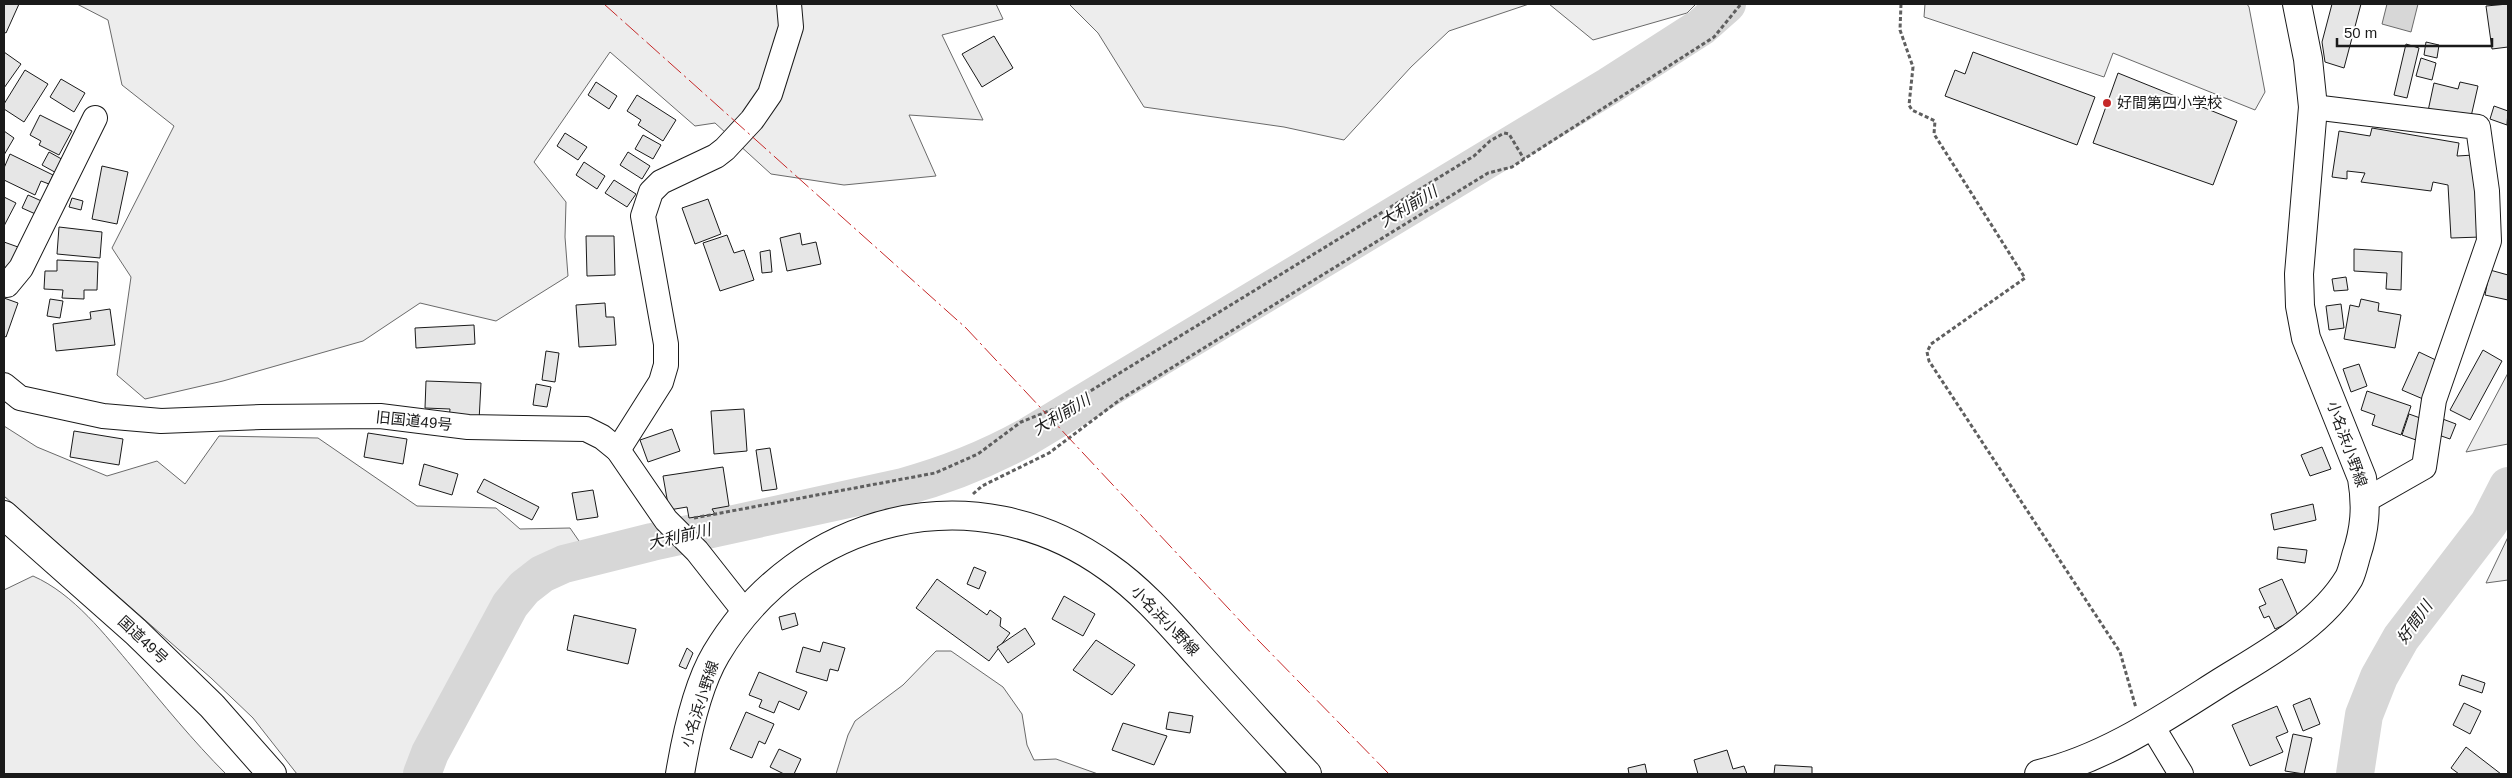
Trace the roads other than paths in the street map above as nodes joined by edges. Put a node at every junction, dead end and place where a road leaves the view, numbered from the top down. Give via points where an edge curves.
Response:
1 (788, 4) edge
2 (2297, 4) edge
3 (2313, 107) junction
4 (95, 118) dead end
5 (4, 283) edge
6 (4, 385) edge
7 (618, 450) junction
8 (2366, 500) junction
9 (4, 515) edge
10 (746, 612) junction
11 (2149, 728) junction
12 (272, 774) edge
13 (680, 774) edge
14 (1307, 774) edge
15 (2042, 774) edge
16 (2181, 774) edge

1 - 7 street via 791,27 770,94 752,120 716,156 661,182 645,204 643,216 666,344 666,364 661,382
2 - 3 main road, 小名浜小野線
3 - 8 main road, 小名浜小野線 via 2299,274 2300,306 2306,338 2362,478
3 - 8 street via 2478,128 2482,147 2489,241 2434,400 2424,467
4 - 5 street via 21,268 8,284
6 - 7 street, 旧国道49号 via 20,398 103,416 161,421 380,416 468,427 586,429 602,436
7 - 10 street, 旧国道49号 via 670,523
8 - 11 main road, 小名浜小野線 via 2365,529 2350,577 2324,610 2276,648
9 - 12 main road, 国道49号 via 136,632 212,706
10 - 13 main road, 小名浜小野線 via 715,655 708,671
10 - 14 main road, 小名浜小野線 via 774,582 818,551 858,531 912,518 965,515 1016,524 1066,542 1107,566 1149,600
11 - 15 main road, 小名浜小野線 via 2095,754
11 - 16 street

